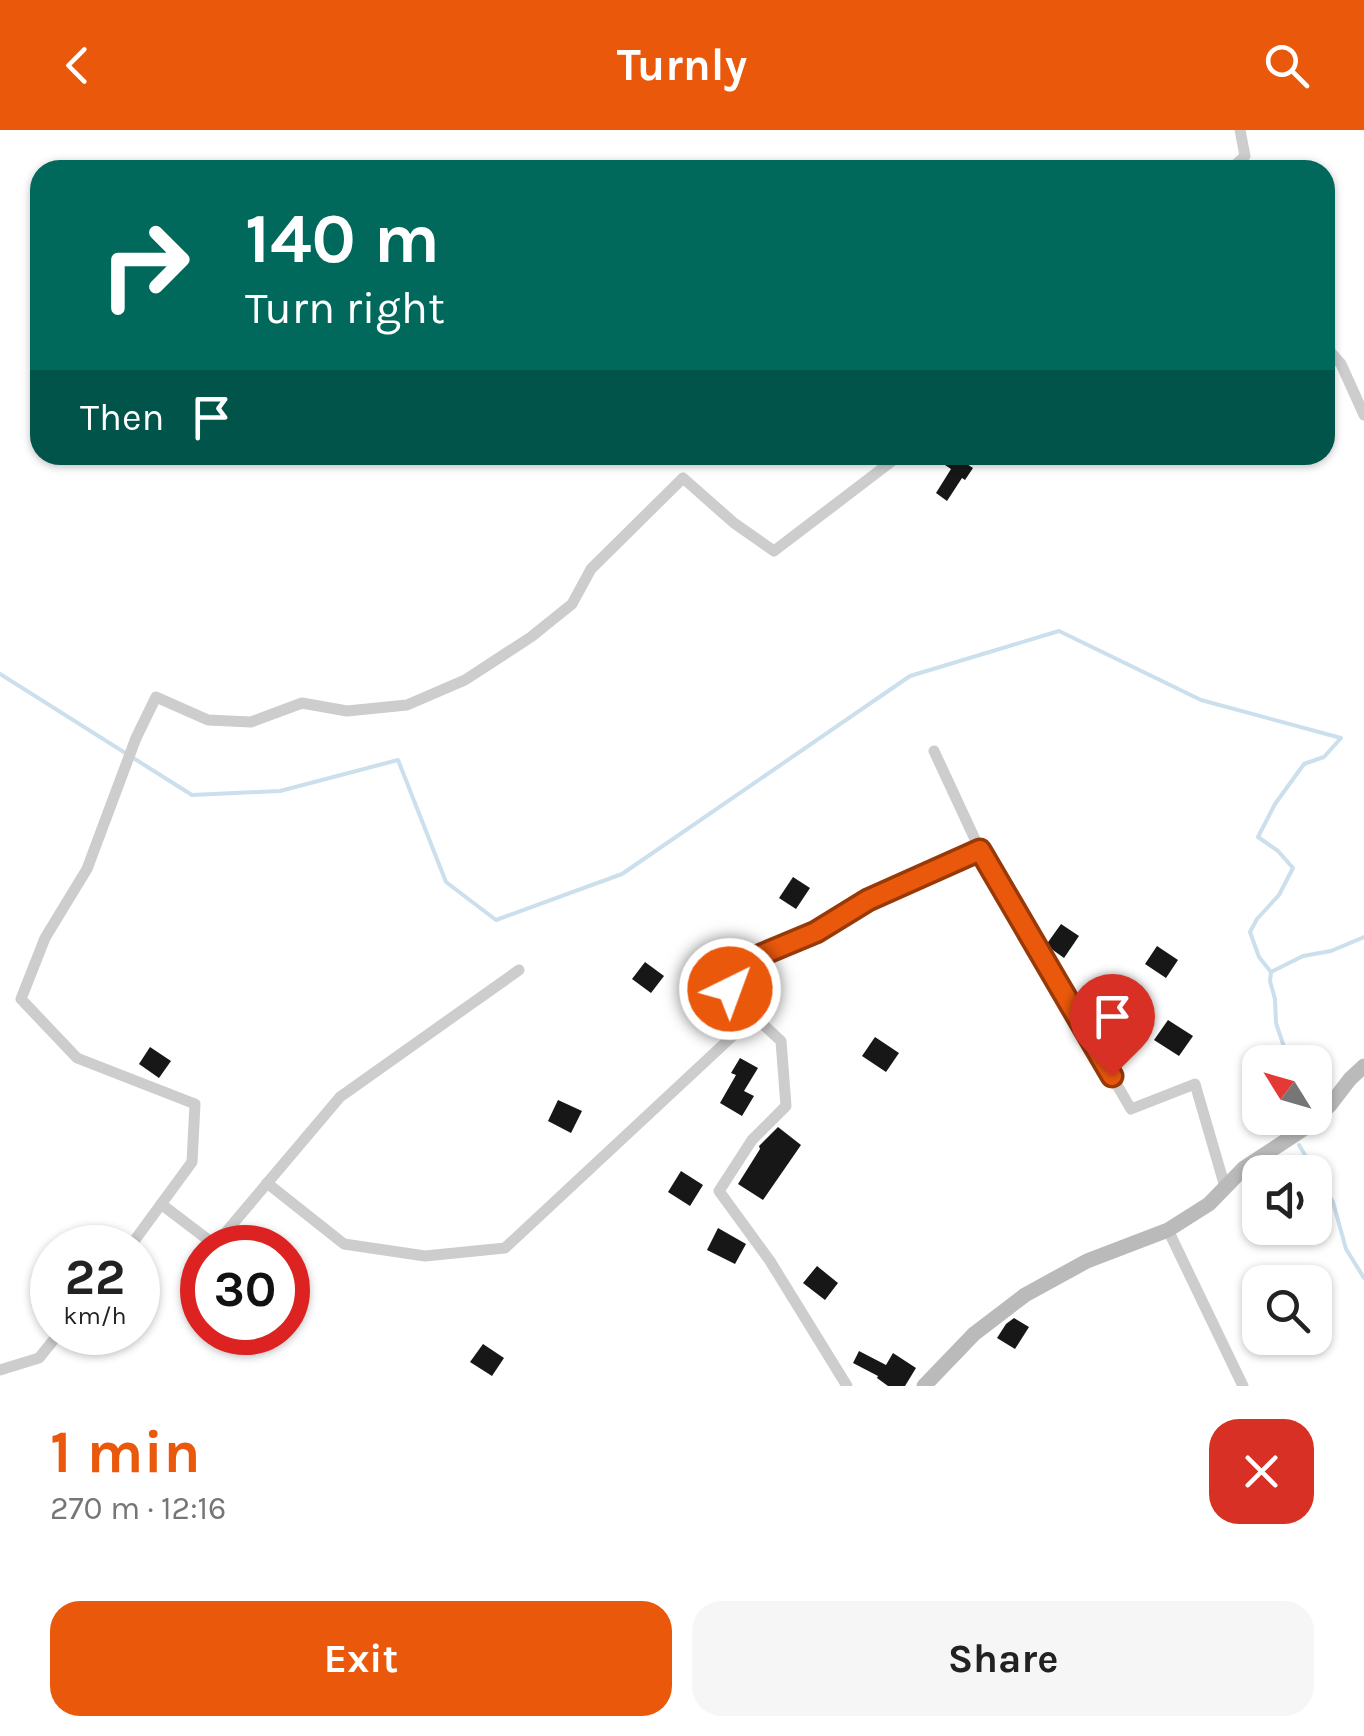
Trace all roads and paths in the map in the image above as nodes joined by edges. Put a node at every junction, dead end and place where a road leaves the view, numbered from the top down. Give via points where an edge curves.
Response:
1 (1240, 130) edge
2 (1241, 160) edge
3 (1335, 357) edge
4 (1364, 415) edge
5 (887, 465) edge
6 (934, 751) dead end
7 (980, 850) junction
8 (519, 970) dead end
9 (754, 1016) junction
10 (1364, 1066) edge
11 (267, 1183) junction
12 (1225, 1187) junction
13 (161, 1204) junction
14 (145, 1225) edge
15 (1168, 1230) junction
16 (41, 1355) edge
17 (0, 1370) edge
18 (933, 1383) edge
19 (847, 1386) edge
20 (1243, 1386) edge

1 - 2 street
3 - 4 street
5 - 13 street via 774,551 682,478 591,569 572,604 531,638 465,680 407,705 347,711 302,703 251,722 208,720 156,697 87,868 46,938 21,999 77,1058 195,1104 192,1162
6 - 7 street
7 - 9 street via 737,965 730,989
7 - 12 street via 1131,1109 1196,1084
8 - 11 street via 340,1097
9 - 11 street via 504,1248 425,1256 344,1244
9 - 19 street via 781,1041 786,1106 752,1140 719,1192 770,1260
10 - 12 street via 1305,1128
11 - 13 street via 215,1244
12 - 15 street
13 - 14 street
15 - 18 street via 1087,1261 1024,1295 974,1334
15 - 20 street
16 - 17 street

